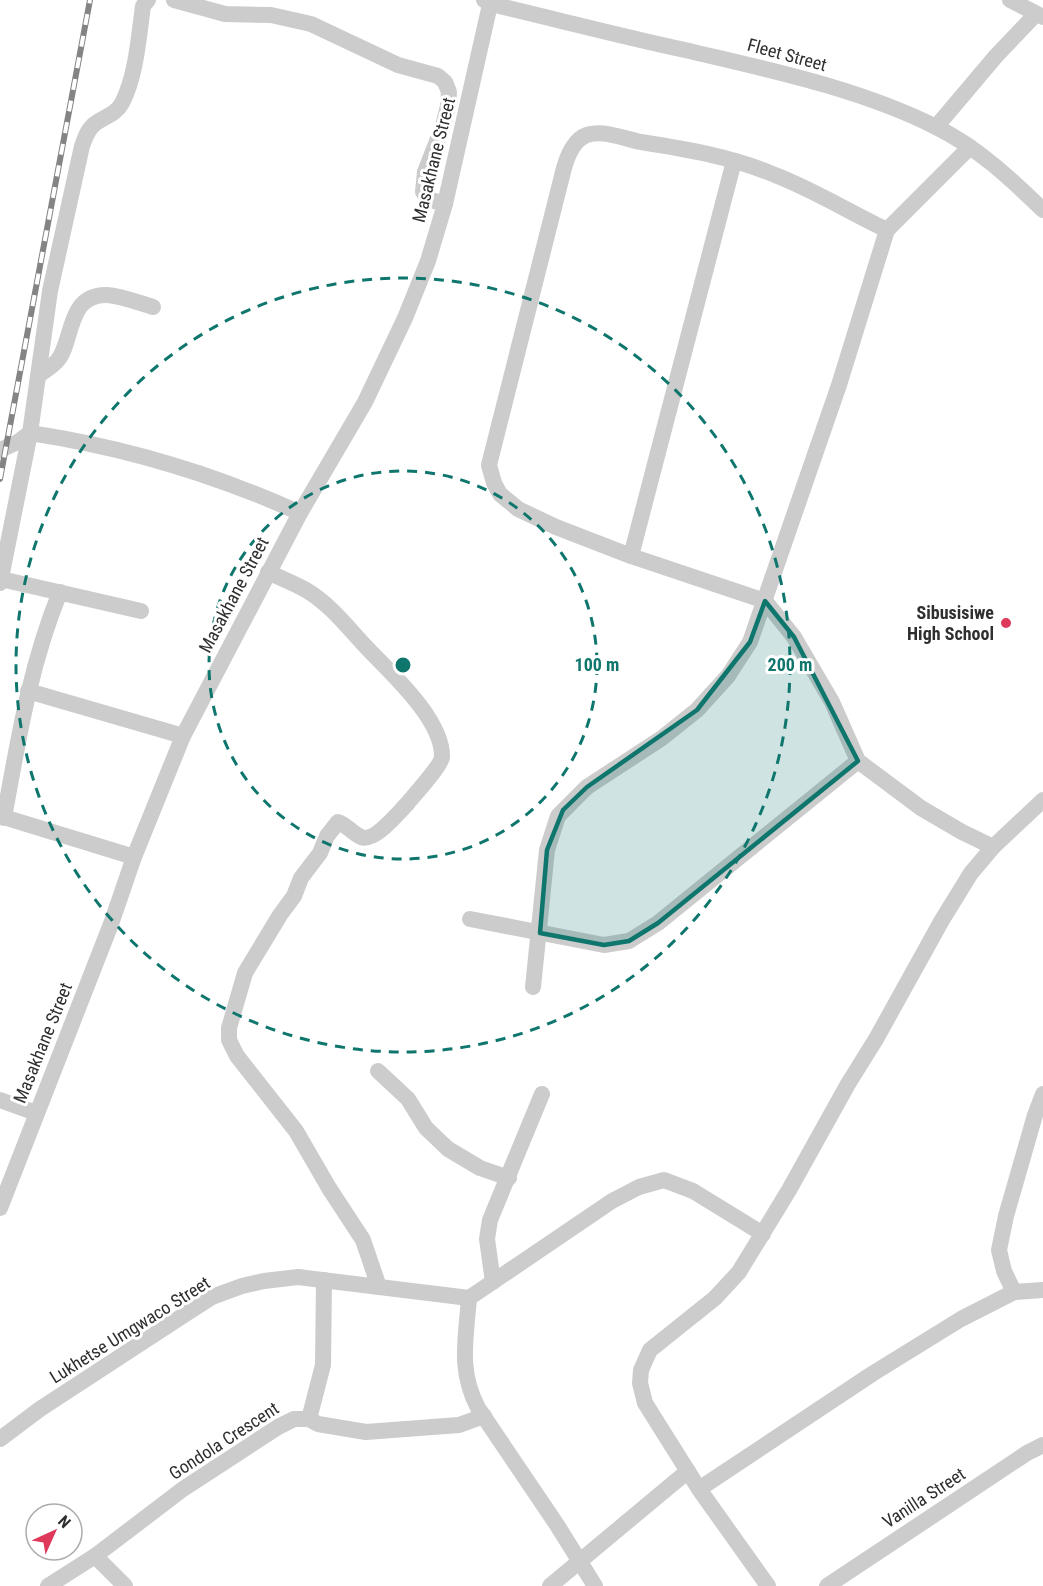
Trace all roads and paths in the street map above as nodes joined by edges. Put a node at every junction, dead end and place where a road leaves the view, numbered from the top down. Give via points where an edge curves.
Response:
1 (148, 0) edge
2 (174, 0) edge
3 (1010, 0) edge
4 (489, 1) edge
5 (1040, 15) edge
6 (936, 127) junction
7 (970, 147) junction
8 (734, 161) junction
9 (445, 204) junction
10 (1043, 210) edge
11 (887, 230) junction
12 (153, 307) dead end
13 (38, 376) junction
14 (30, 434) junction
15 (0, 450) edge
16 (300, 513) junction
17 (631, 556) junction
18 (268, 572) junction
19 (1, 581) edge
20 (60, 592) junction
21 (765, 601) junction
22 (141, 611) dead end
23 (28, 691) junction
24 (183, 735) junction
25 (858, 761) junction
26 (1043, 800) edge
27 (2, 817) edge
28 (993, 847) junction
29 (134, 857) junction
30 (470, 919) dead end
31 (540, 933) junction
32 (533, 987) dead end
33 (378, 1071) dead end
34 (542, 1094) dead end
35 (1043, 1094) edge
36 (0, 1100) edge
37 (36, 1113) junction
38 (508, 1178) junction
39 (0, 1208) edge
40 (763, 1234) junction
41 (324, 1280) junction
42 (493, 1282) junction
43 (379, 1287) junction
44 (1043, 1290) edge
45 (1014, 1292) junction
46 (469, 1298) junction
47 (484, 1416) junction
48 (309, 1419) junction
49 (0, 1438) edge
50 (1043, 1445) edge
51 (688, 1472) junction
52 (699, 1489) junction
53 (94, 1556) junction
54 (580, 1563) junction
55 (48, 1586) edge
56 (125, 1586) edge
57 (550, 1586) edge
58 (595, 1586) edge
59 (768, 1586) edge
60 (827, 1586) edge

1 - 13 street via 143,6 136,54 122,103 88,131 82,146 50,291
2 - 9 street via 225,14 272,15 311,24 398,65 438,76 449,92 448,106 425,172 423,192 431,200
3 - 5 street
4 - 6 street, Fleet Street via 832,87
4 - 9 street, Masakhane Street
5 - 6 street via 996,56
6 - 7 street, Fleet Street
7 - 10 street, Fleet Street
7 - 11 street
8 - 11 street via 778,176
8 - 17 street
8 - 17 street via 590,134 578,141 564,168 489,465 500,494 518,509
9 - 16 street, Masakhane Street via 428,261 383,367
11 - 21 street
12 - 13 street via 109,295 88,300 72,321 57,361
13 - 14 street
14 - 15 street
14 - 16 street via 121,450 203,474
14 - 19 street
16 - 18 street, Masakhane Street
17 - 21 street
18 - 24 street, Masakhane Street
18 - 43 street via 306,590 388,668 415,697 441,748 437,770 375,834 362,838 338,822 327,836 294,897 245,973 229,1028 229,1040 237,1056 296,1131 363,1240
19 - 20 street
20 - 22 street
20 - 23 street via 45,628
21 - 25 street via 794,637 832,702
21 - 31 street via 750,642 728,676 697,711 587,787 562,810 547,850
23 - 24 street
23 - 27 street
24 - 29 street, Masakhane Street
25 - 28 street via 921,808
25 - 31 street via 658,923 629,941 604,945
26 - 28 street
27 - 29 street
28 - 40 street via 971,873 942,920
29 - 37 street, Masakhane Street
30 - 31 street
31 - 32 street
33 - 38 street via 408,1099 426,1128 448,1149 480,1168
34 - 38 street
35 - 45 street via 999,1250
36 - 37 street
37 - 39 street, Masakhane Street
38 - 42 street via 490,1220 487,1239
40 - 42 street via 693,1191 664,1180 612,1201
40 - 51 street via 739,1272 715,1298 650,1350 641,1370 645,1403
41 - 43 street, Lukhetse Umgwaco Street
41 - 48 street, Gondola Crescent via 323,1365
41 - 49 street, Lukhetse Umgwaco Street via 298,1277 264,1281 212,1297
42 - 46 street
43 - 46 street, Lukhetse Umgwaco Street
44 - 45 street
45 - 52 street via 927,1340
46 - 47 street via 464,1369 469,1390
47 - 48 street via 459,1425 366,1432
47 - 54 street
48 - 53 street, Gondola Crescent via 294,1419 278,1426
50 - 60 street, Vanilla Street
51 - 52 street
51 - 54 street
52 - 59 street
53 - 55 street, Gondola Crescent
53 - 56 street
54 - 57 street
54 - 58 street

